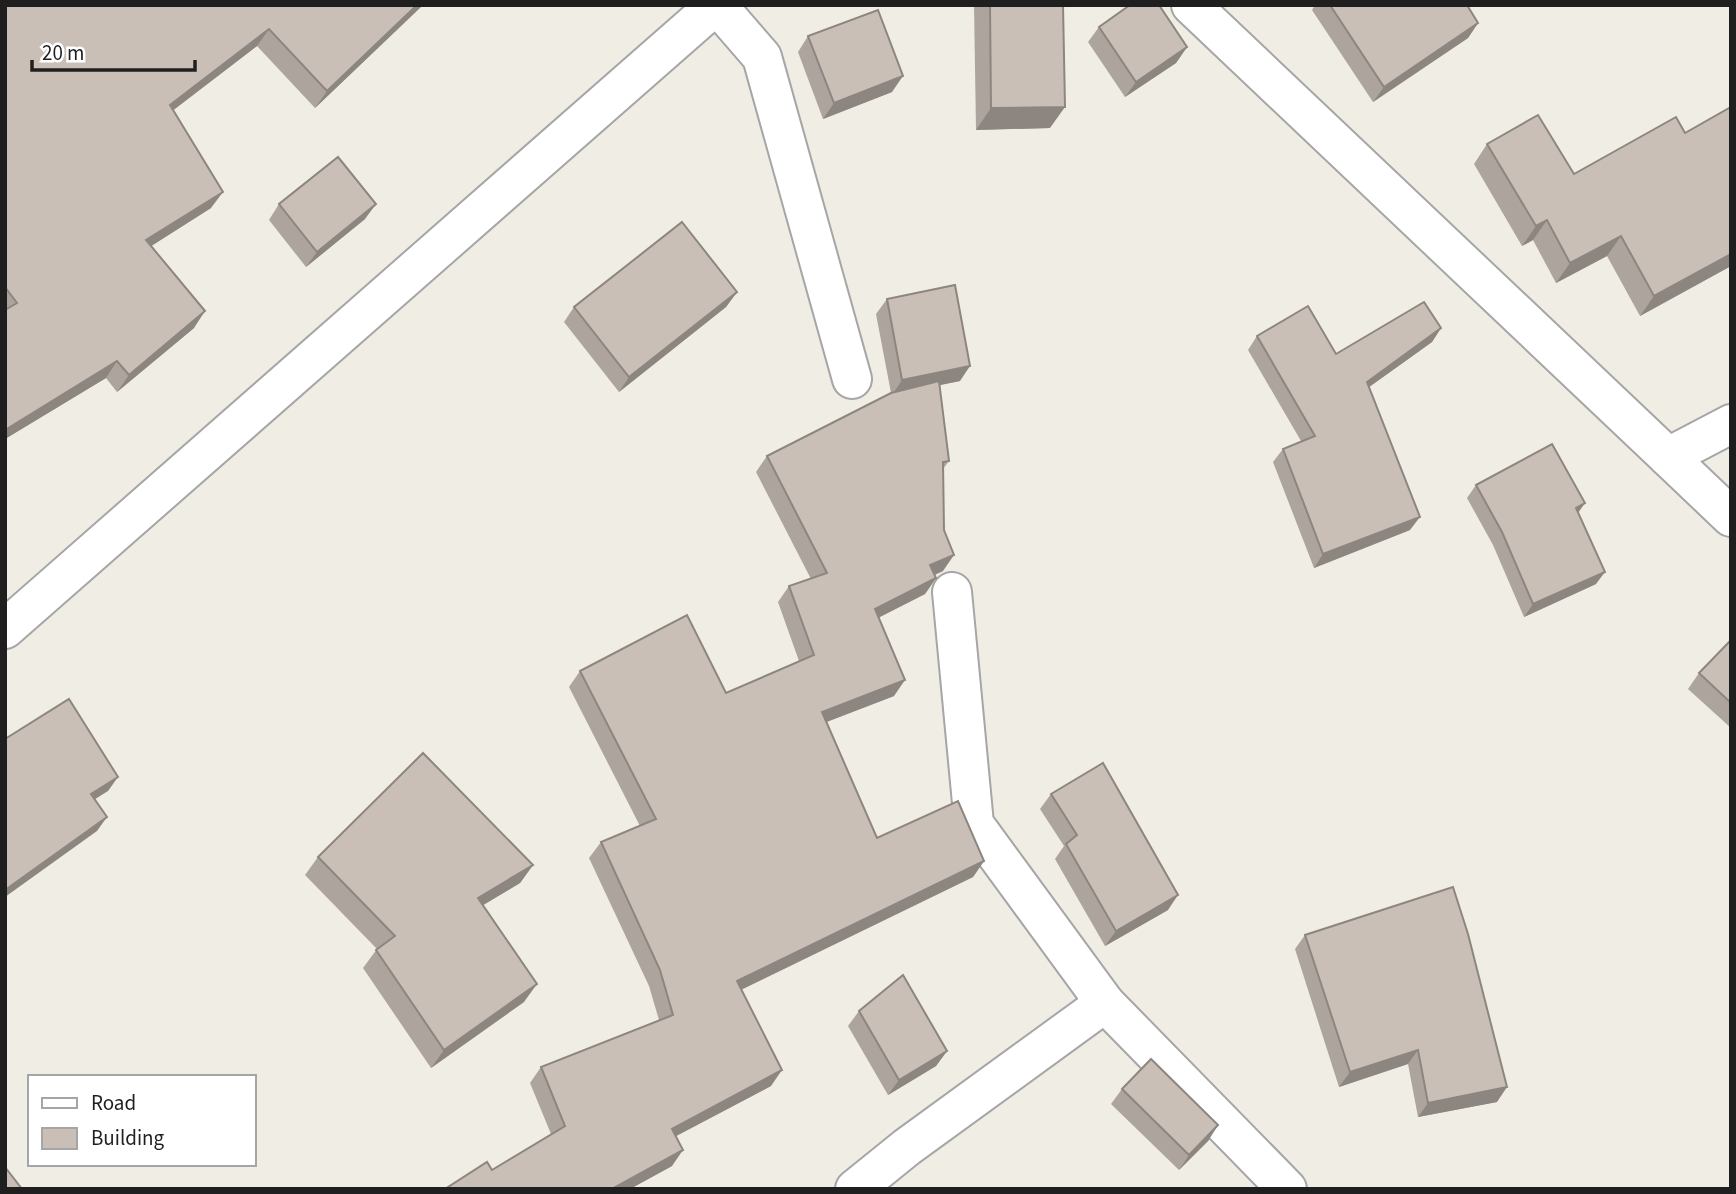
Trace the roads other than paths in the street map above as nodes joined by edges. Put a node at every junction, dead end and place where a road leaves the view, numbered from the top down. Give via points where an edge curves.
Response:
1 (716, 5) edge
2 (1191, 5) edge
3 (852, 379) dead end
4 (1731, 424) edge
5 (1668, 457) junction
6 (1731, 517) edge
7 (952, 592) dead end
8 (5, 629) edge
9 (1105, 1003) junction
10 (855, 1189) edge
11 (1287, 1189) edge

1 - 3 street via 762,57
1 - 8 street
2 - 5 street
4 - 5 street
5 - 6 street
7 - 9 street via 974,824
9 - 10 street
9 - 11 street

